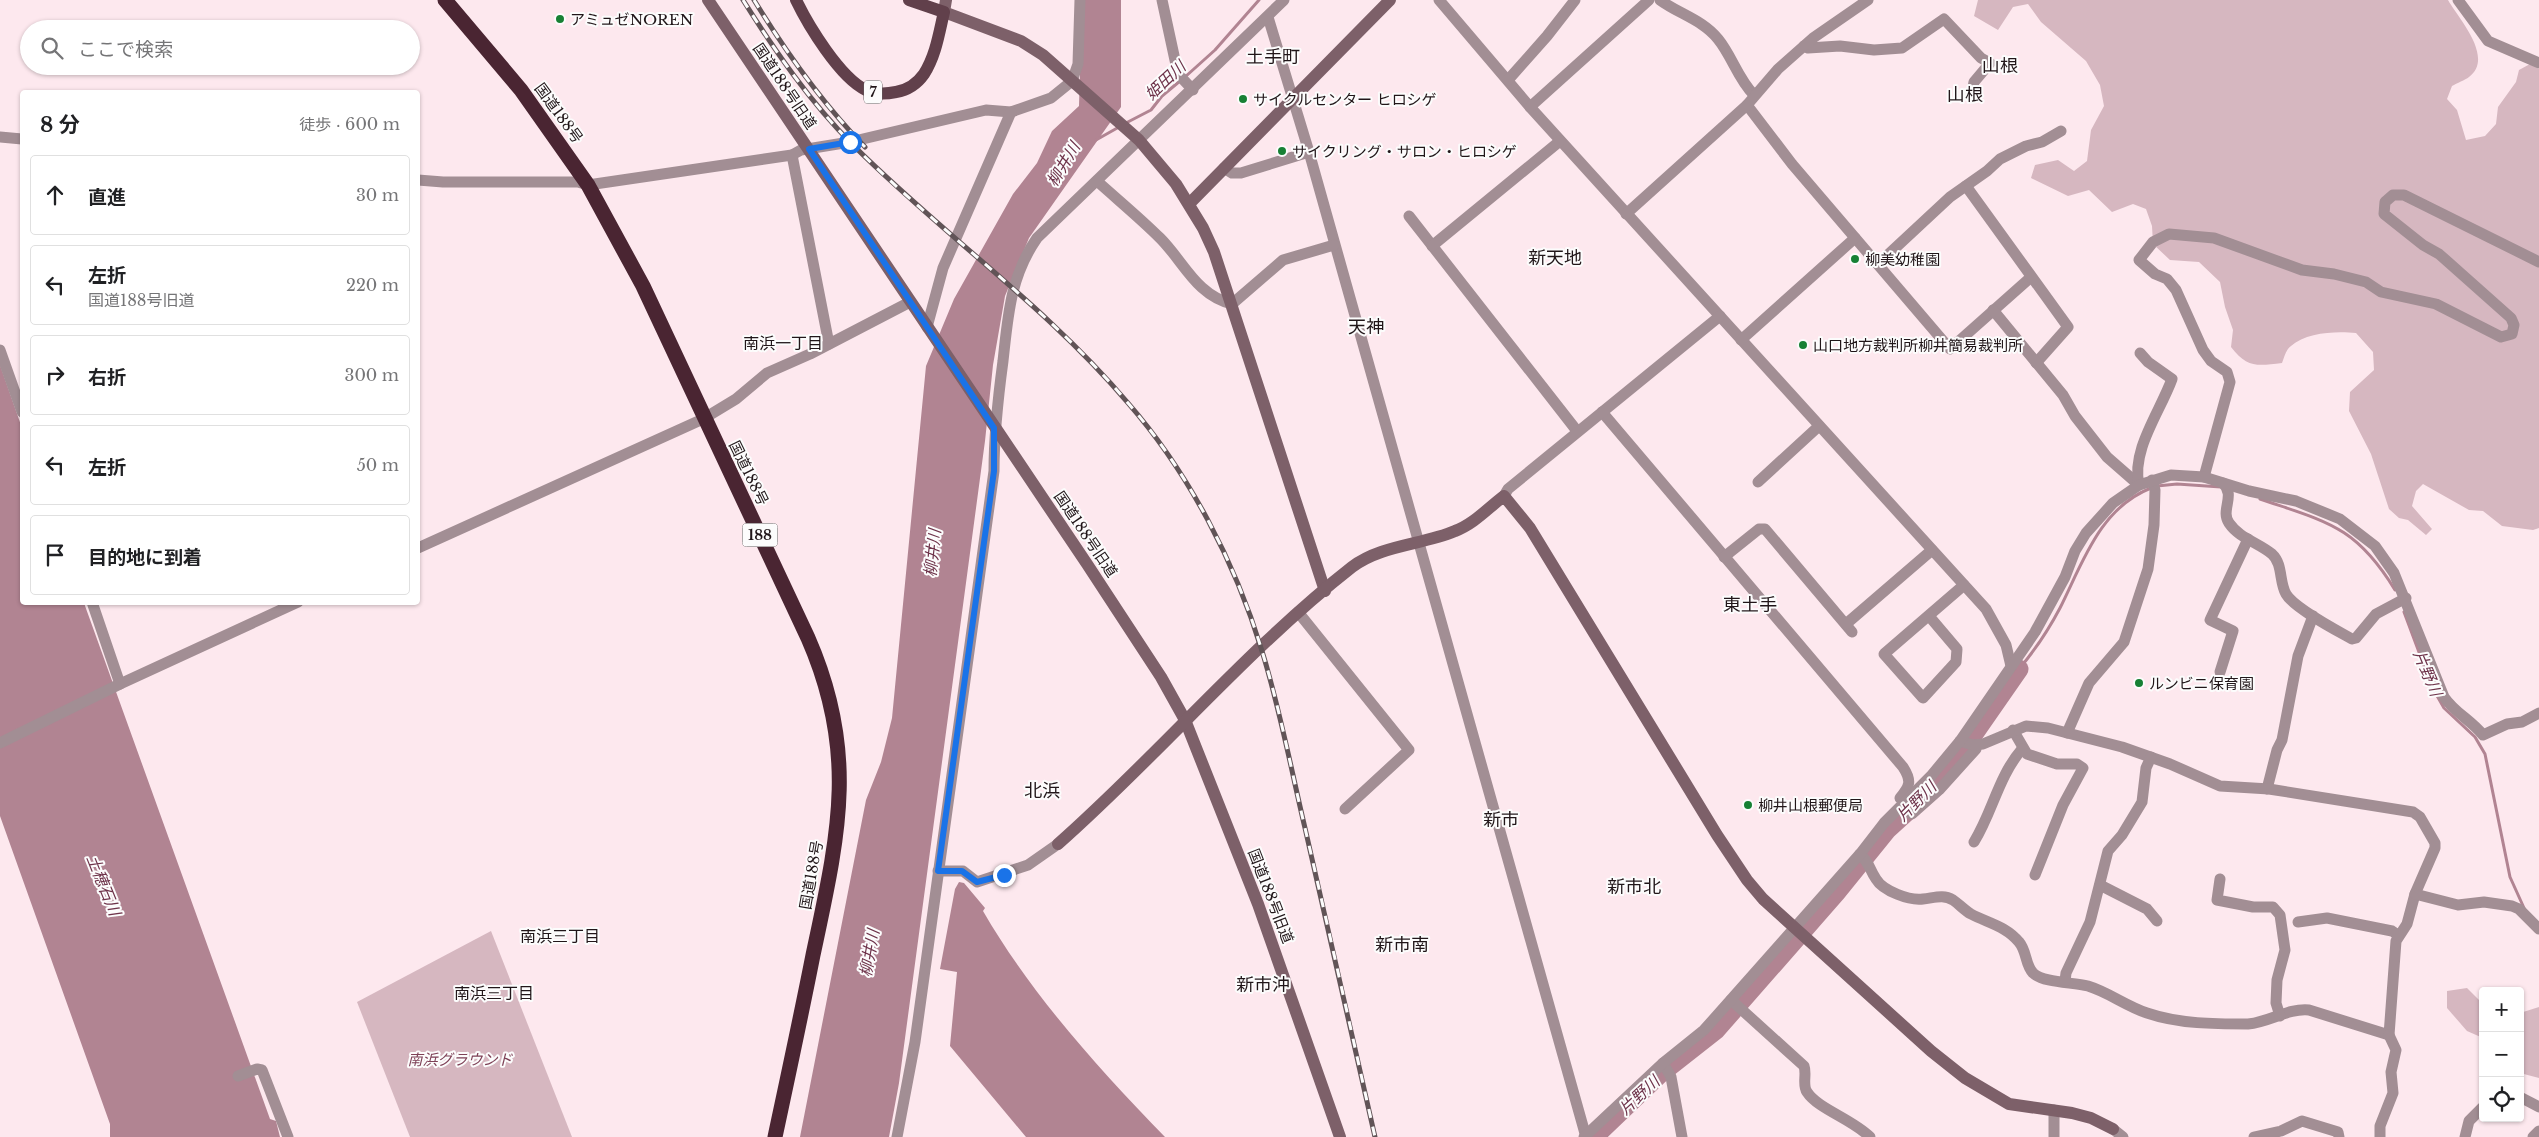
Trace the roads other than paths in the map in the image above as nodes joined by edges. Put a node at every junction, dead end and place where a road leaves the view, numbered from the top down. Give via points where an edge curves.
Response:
1 (445, 0) edge
2 (708, 0) edge
3 (796, 0) edge
4 (909, 0) edge
5 (1080, 0) edge
6 (1162, 0) edge
7 (1284, 0) edge
8 (1390, 0) edge
9 (1439, 0) edge
10 (1575, 0) edge
11 (1649, 0) edge
12 (1660, 0) edge
13 (1868, 0) edge
14 (2458, 0) edge
15 (945, 6) edge
16 (1268, 17) junction
17 (1804, 46) junction
18 (2539, 63) edge
19 (1508, 80) junction
20 (1075, 84) junction
21 (1192, 88) junction
22 (1972, 92) dead end
23 (1754, 95) junction
24 (1294, 99) junction
25 (1747, 105) junction
26 (1530, 107) junction
27 (1011, 112) junction
28 (2061, 131) dead end
29 (0, 137) edge
30 (20, 139) edge
31 (1139, 140) junction
32 (1560, 141) junction
33 (809, 149) junction
34 (1309, 152) junction
35 (792, 155) junction
36 (1224, 168) junction
37 (420, 180) edge
38 (1097, 181) junction
39 (588, 184) junction
40 (1966, 186) junction
41 (1189, 204) junction
42 (1626, 214) junction
43 (1409, 216) dead end
44 (1855, 238) junction
45 (1334, 245) junction
46 (1432, 246) junction
47 (2539, 262) edge
48 (1878, 264) junction
49 (2031, 277) junction
50 (910, 302) junction
51 (1232, 304) junction
52 (1993, 310) junction
53 (1720, 316) junction
54 (929, 331) junction
55 (1741, 340) junction
56 (829, 344) junction
57 (0, 350) edge
58 (2140, 353) dead end
59 (2036, 363) junction
60 (20, 406) edge
61 (1602, 412) junction
62 (704, 419) junction
63 (992, 424) junction
64 (1820, 426) junction
65 (1577, 431) junction
66 (2204, 478) junction
67 (1758, 482) dead end
68 (2223, 483) junction
69 (2154, 484) junction
70 (2139, 485) junction
71 (1504, 496) junction
72 (2248, 539) junction
73 (1418, 543) junction
74 (420, 547) edge
75 (1932, 550) junction
76 (1724, 556) junction
77 (1964, 585) junction
78 (1325, 591) junction
79 (2403, 600) junction
80 (93, 605) edge
81 (291, 605) edge
82 (1298, 612) junction
83 (1929, 616) junction
84 (2313, 616) junction
85 (2011, 666) junction
86 (2220, 672) dead end
87 (118, 685) junction
88 (2539, 713) edge
89 (1185, 720) junction
90 (2013, 730) junction
91 (2068, 733) junction
92 (0, 743) edge
93 (1968, 743) junction
94 (2022, 749) junction
95 (2151, 757) junction
96 (2267, 789) junction
97 (1346, 809) dead end
98 (1912, 814) dead end
99 (1890, 816) junction
100 (1974, 842) dead end
101 (1058, 844) joint
102 (1864, 858) junction
103 (938, 871) junction
104 (2035, 876) dead end
105 (2220, 880) dead end
106 (2100, 885) junction
107 (2415, 894) junction
108 (2156, 921) dead end
109 (2298, 922) dead end
110 (1794, 928) junction
111 (2539, 929) edge
112 (2398, 935) junction
113 (2065, 981) junction
114 (1731, 1000) junction
115 (2280, 1016) junction
116 (2390, 1035) junction
117 (1666, 1066) junction
118 (238, 1076) dead end
119 (2524, 1099) edge
120 (2539, 1108) edge
121 (2054, 1110) junction
122 (2479, 1111) edge
123 (2539, 1131) edge
124 (2118, 1133) edge
125 (1585, 1136) edge
126 (288, 1137) edge
127 (775, 1137) edge
128 (897, 1137) edge
129 (1340, 1137) edge
130 (1682, 1137) edge
131 (1870, 1137) edge
132 (2054, 1137) edge
133 (2254, 1137) edge
134 (2339, 1137) edge
135 (2380, 1137) edge
136 (2465, 1137) edge
137 (2533, 1137) edge

1 - 39 highway, 国道188号 / 188 via 521,90
2 - 33 street, 国道188号旧道
3 - 15 main road, 7 via 819,40 850,78 867,91 882,94 912,87 923,75 937,43
4 - 15 main road
5 - 20 street
6 - 21 street via 1178,74
7 - 16 street
8 - 24 street
9 - 19 street
10 - 19 street
11 - 26 street
12 - 23 street via 1692,17 1717,38
13 - 17 street
14 - 18 street via 2488,41
15 - 20 street via 1021,41 1043,55
16 - 21 street
16 - 24 street
17 - 22 street via 1874,50 1902,48 1944,19 1981,58 1990,63 1974,82
17 - 23 street
19 - 26 street
20 - 27 street via 1051,98
20 - 31 street
21 - 31 street
23 - 25 street
24 - 34 street
24 - 36 street
25 - 42 street
25 - 44 street
26 - 32 street
27 - 33 street via 986,110
27 - 54 street via 943,268
28 - 40 street via 2042,142 2011,152
29 - 30 street
31 - 38 street
31 - 41 street
32 - 42 street
32 - 46 street
33 - 35 street
33 - 50 street, 国道188号旧道
34 - 36 street via 1241,173 1232,173
34 - 45 street
35 - 39 street
35 - 56 street
36 - 41 street
37 - 39 street
38 - 51 street via 1161,239 1192,278 1216,300
38 - 63 street via 1037,238 1028,251 1010,299
39 - 62 highway, 国道188号 / 188 via 643,286
40 - 48 street
40 - 49 street
41 - 51 street via 1214,252
42 - 53 street
43 - 46 street
44 - 48 street
44 - 55 street
45 - 51 street via 1282,260
45 - 73 street
46 - 65 street
47 - 66 street via 2404,196 2393,195 2385,202 2384,214 2439,254 2511,318 2514,325 2512,334 2501,336 2436,304 2381,292 2366,282 2302,270 2214,238 2169,234 2152,242 2139,260 2155,274 2167,279 2176,290 2203,350 2211,361 2227,372 2230,382
48 - 52 street via 1950,349
49 - 52 street
49 - 59 street via 2068,327
50 - 54 street, 国道188号旧道
50 - 56 street
51 - 78 street
52 - 59 street
53 - 55 street
53 - 61 street
54 - 63 street, 国道188号旧道
55 - 64 street
56 - 62 street via 767,373 736,399
57 - 60 street
58 - 70 street via 2172,380 2139,459
59 - 70 street via 2107,457
61 - 65 street
61 - 76 street
62 - 74 street
62 - 127 highway, 国道188号 / 188 via 819,664 832,706 840,760 840,801 829,879
63 - 89 street, 国道188号旧道 via 1151,661
63 - 103 street via 994,471
64 - 67 street
64 - 75 street
65 - 71 street via 1508,489
66 - 68 street
66 - 69 street via 2185,474
68 - 72 street via 2230,497 2226,515 2228,522
68 - 79 street via 2296,502 2340,519 2375,546 2394,573
69 - 70 street
69 - 91 street via 2148,569 2124,642 2089,683
70 - 85 street via 2113,503 2086,532 2039,626
71 - 73 street via 1468,525
71 - 110 street via 1530,528 1731,858 1763,899
72 - 84 street via 2272,554 2286,594
72 - 86 street via 2210,620 2233,630
73 - 78 street via 1368,557
73 - 125 street
75 - 76 street via 1849,628 1764,529
75 - 77 street
76 - 99 street via 1910,778 1910,786 1891,809
77 - 83 street
77 - 85 street via 1998,627
78 - 82 street
79 - 84 street via 2376,614 2356,638
79 - 88 street via 2444,697 2456,713 2483,734
80 - 87 street
81 - 87 street
82 - 89 street
82 - 97 street via 1409,750
83 - 83 street via 1884,654 1923,698 1956,662 1957,649
84 - 96 street via 2298,656 2282,740
85 - 93 street
87 - 92 street
89 - 101 street
89 - 129 street, 国道188号旧道 via 1258,904
90 - 91 street via 2036,725
90 - 93 street
90 - 94 street
91 - 95 street
93 - 98 street via 1976,749
93 - 99 street
94 - 100 street via 2001,779 1988,820
94 - 104 street via 2050,762 2077,764 2083,768 2063,805
95 - 96 street via 2211,783
95 - 106 street via 2146,768 2142,802 2122,835 2108,850
96 - 107 street via 2398,808 2420,817 2435,848
99 - 102 street
101 - 103 street via 1028,865 977,882 962,871
102 - 110 street
102 - 113 street via 1876,878 1887,888 1922,900 1944,896 1952,899 1972,914 2000,926 2021,944 2033,972 2044,979
103 - 128 street via 915,1042
105 - 115 street via 2217,900 2273,908 2280,915 2285,950 2277,980 2276,1003
106 - 108 street via 2147,909
106 - 113 street via 2090,922
107 - 111 street via 2458,905 2484,902 2512,906
107 - 112 street via 2408,924
109 - 112 street via 2327,918
110 - 114 street
110 - 121 street via 1965,1078 2009,1104
112 - 116 street
113 - 115 street via 2095,988 2122,1003 2167,1019 2248,1024
114 - 117 street
114 - 131 street via 1804,1066 1806,1091 1815,1101 1858,1125
115 - 116 street via 2297,1009 2309,1010
116 - 135 street via 2396,1050 2391,1072 2393,1093 2380,1126
117 - 125 street
117 - 130 street
118 - 126 street via 262,1070
119 - 120 street
121 - 124 street via 2091,1118
121 - 132 street
122 - 136 street via 2469,1121
123 - 137 street
133 - 134 street via 2281,1131 2302,1121 2338,1132

